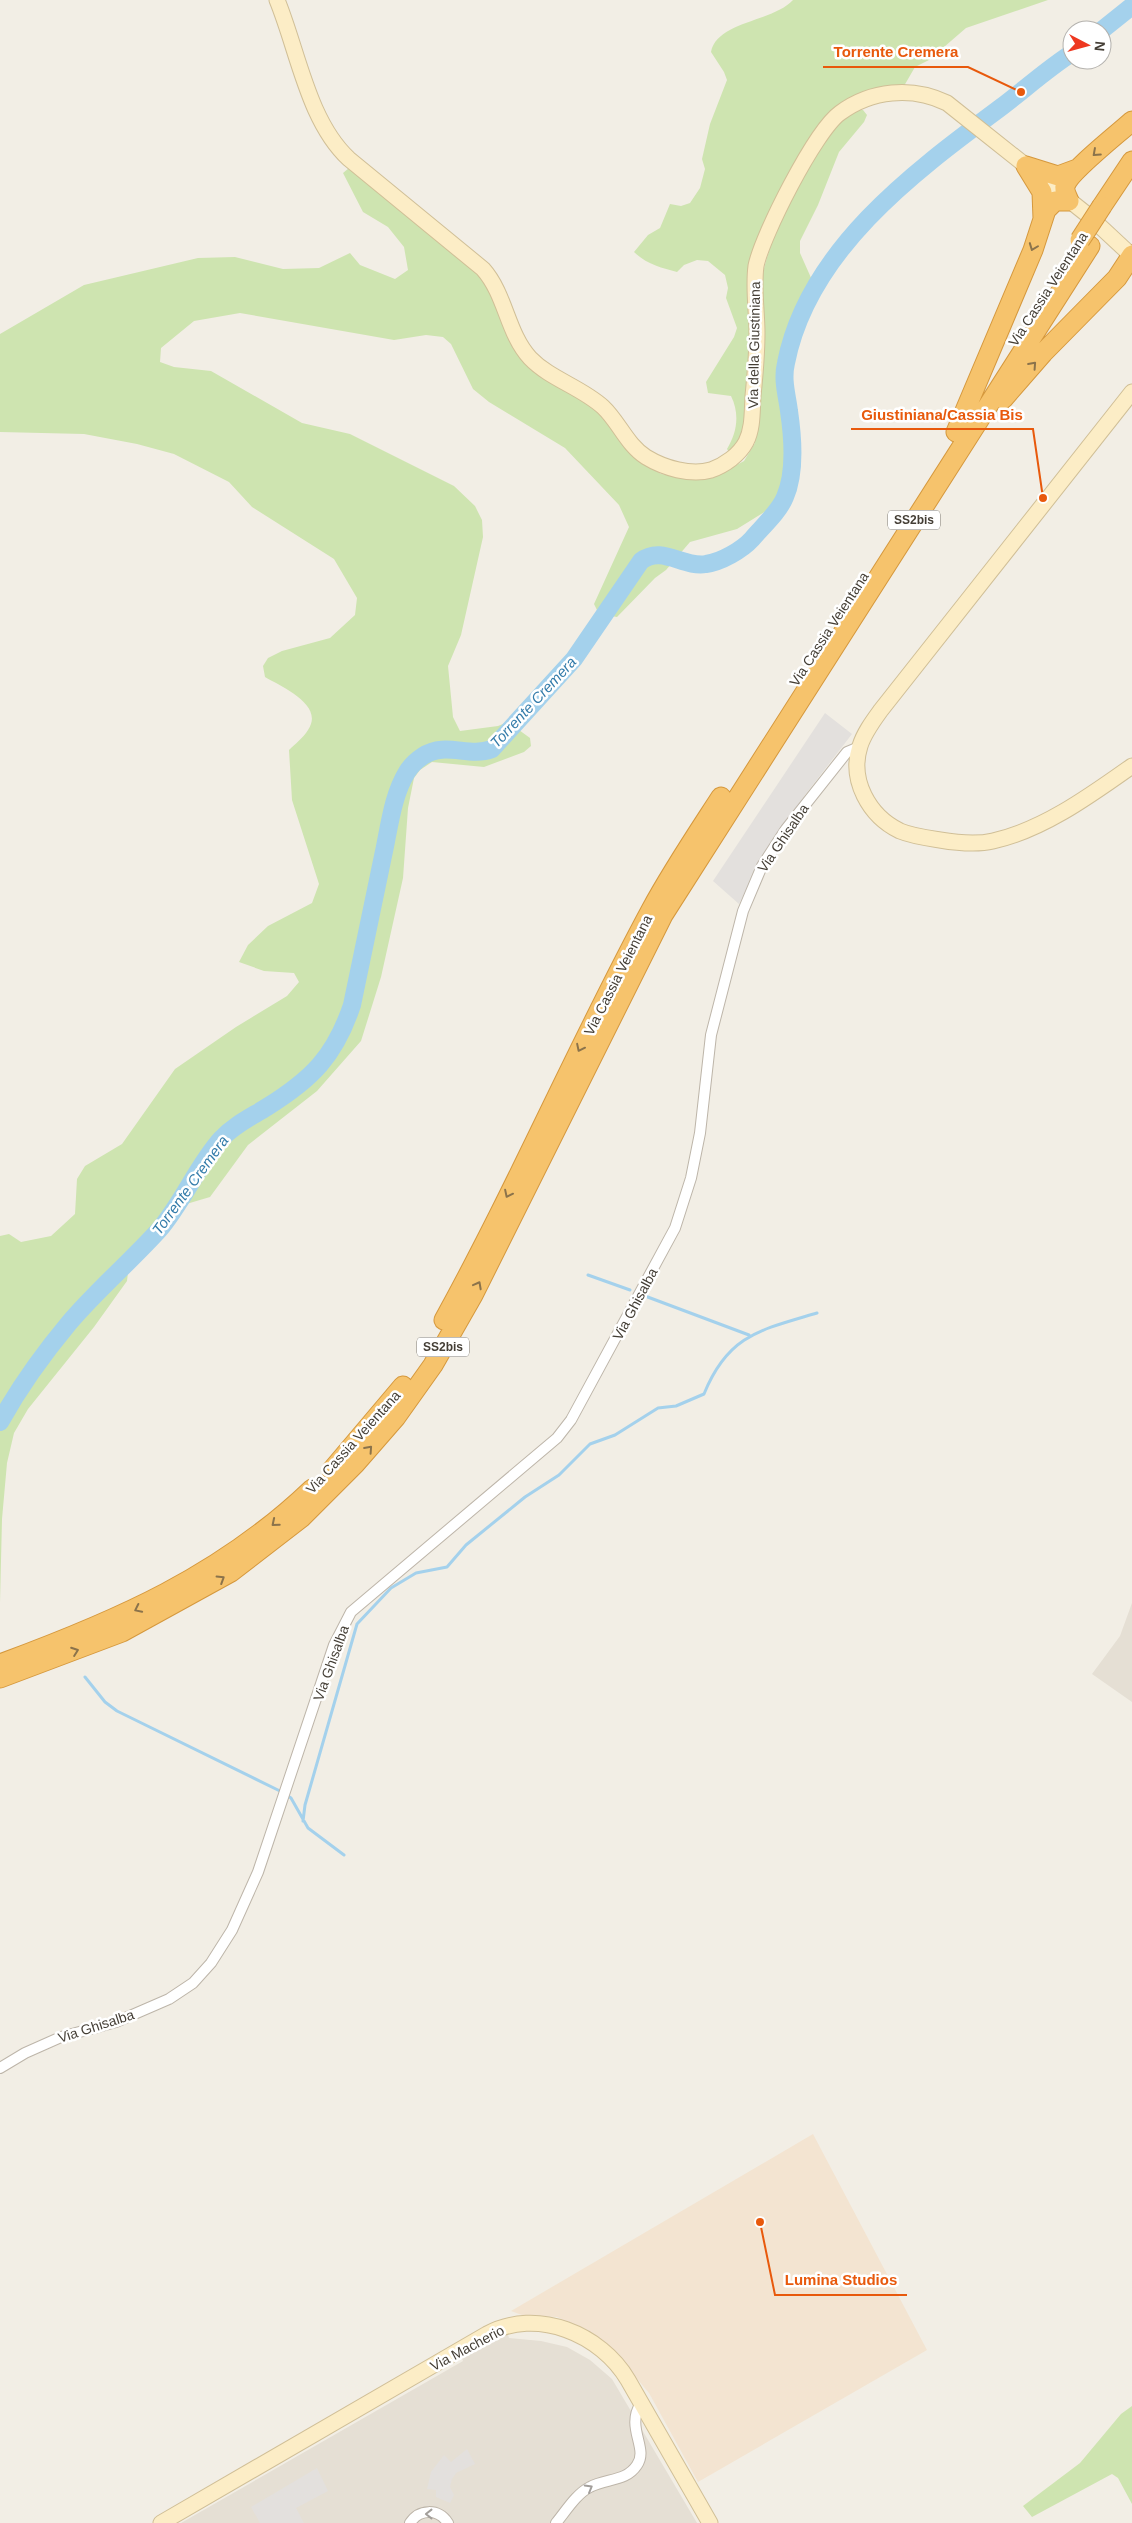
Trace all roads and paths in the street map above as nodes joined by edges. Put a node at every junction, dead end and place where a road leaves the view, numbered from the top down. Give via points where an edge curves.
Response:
1 (277, 0) edge
2 (1132, 121) edge
3 (1132, 161) edge
4 (1026, 166) junction
5 (1078, 170) junction
6 (1132, 182) edge
7 (1069, 201) junction
8 (1107, 209) junction
9 (1043, 219) junction
10 (1130, 251) edge
11 (1132, 283) edge
12 (1107, 288) junction
13 (1132, 392) edge
14 (958, 441) junction
15 (859, 747) junction
16 (1132, 766) edge
17 (26, 1662) junction
18 (0, 1664) edge
19 (0, 1678) edge
20 (0, 2068) edge
21 (641, 2402) junction
22 (161, 2523) edge
23 (410, 2523) edge
24 (448, 2523) edge
25 (556, 2523) edge
26 (710, 2523) edge

1 - 4 street, Via della Giustiniana via 318,116 341,152 483,269 500,296 521,346 533,360 600,404 642,454 662,465 688,472 705,472 724,464 740,451 747,438 752,421 757,262 799,171 823,129 836,116 855,104 887,93 929,96 960,112
2 -> 5 highway
3 - 8 highway, Via Cassia Veientana / SS2bis
4 - 5 highway via 1058,176
4 - 7 street, Via della Giustiniana
4 - 9 highway via 1042,192
5 - 7 highway via 1066,184
6 - 8 highway, Via Cassia Veientana / SS2bis
7 - 9 highway via 1053,202
7 - 10 street, Via della Giustiniana
8 - 14 highway, Via Cassia Veientana / SS2bis, bridge
9 -> 14 highway
10 - 12 highway
11 - 12 highway
14 -> 12 highway
13 - 15 street via 881,710
14 - 17 highway, Via Cassia Veientana / SS2bis via 688,861 473,1295 429,1370 383,1434 301,1518 231,1572 122,1632
15 - 16 street via 859,784 866,801 882,819 908,834 963,843 993,841 1027,829 1061,812
15 - 20 street, Via Ghisalba via 847,752 816,790 771,851 756,879 743,911 715,1020 700,1133 684,1201 675,1228 582,1403 558,1438 351,1612 334,1645 244,1906 216,1957 193,1983 169,1999 116,2022 61,2037
17 - 18 highway, Via Cassia Veientana / SS2bis
17 - 19 highway, Via Cassia Veientana / SS2bis
21 - 22 street, Via Macherio via 613,2359 584,2337 548,2325 507,2326 439,2361
25 -> 21 street via 584,2490 622,2477 638,2464 641,2452 634,2416
21 - 26 street, Via Macherio
24 -> 23 street via 440,2515 426,2512

